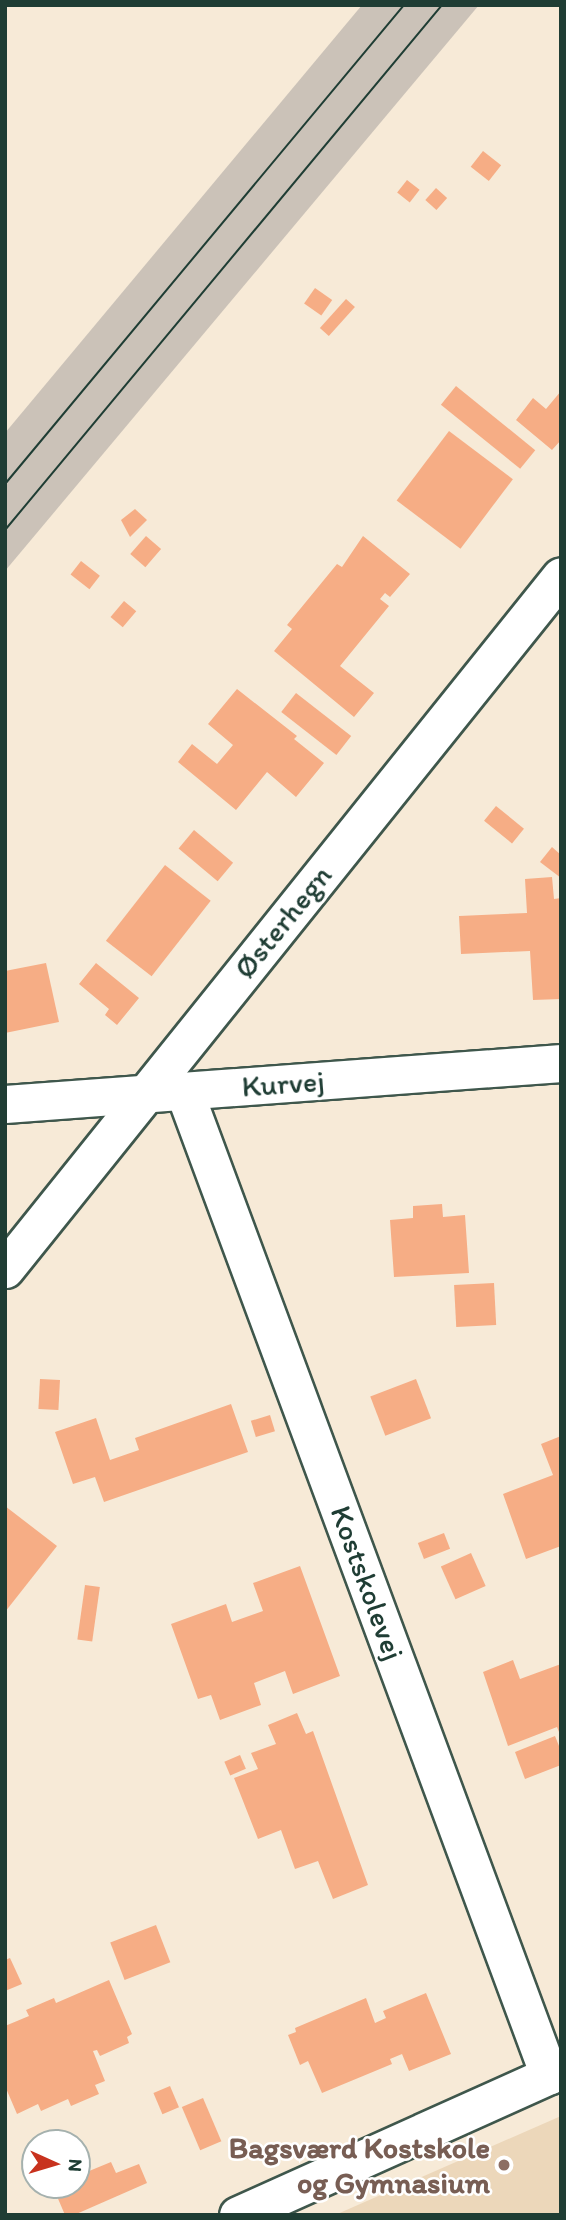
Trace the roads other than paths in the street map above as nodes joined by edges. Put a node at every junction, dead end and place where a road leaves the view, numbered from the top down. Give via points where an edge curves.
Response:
1 (561, 576) edge
2 (561, 1063) edge
3 (184, 1091) junction
4 (146, 1094) junction
5 (5, 1104) edge
6 (5, 1269) edge
7 (555, 2073) edge
8 (238, 2215) edge

1 - 4 street, Østerhegn
2 - 3 street, Kurvej
3 - 4 street, Kurvej
3 - 7 street, Kostskolevej
4 - 5 street, Kurvej
4 - 6 street, Østerhegn
7 - 8 street

